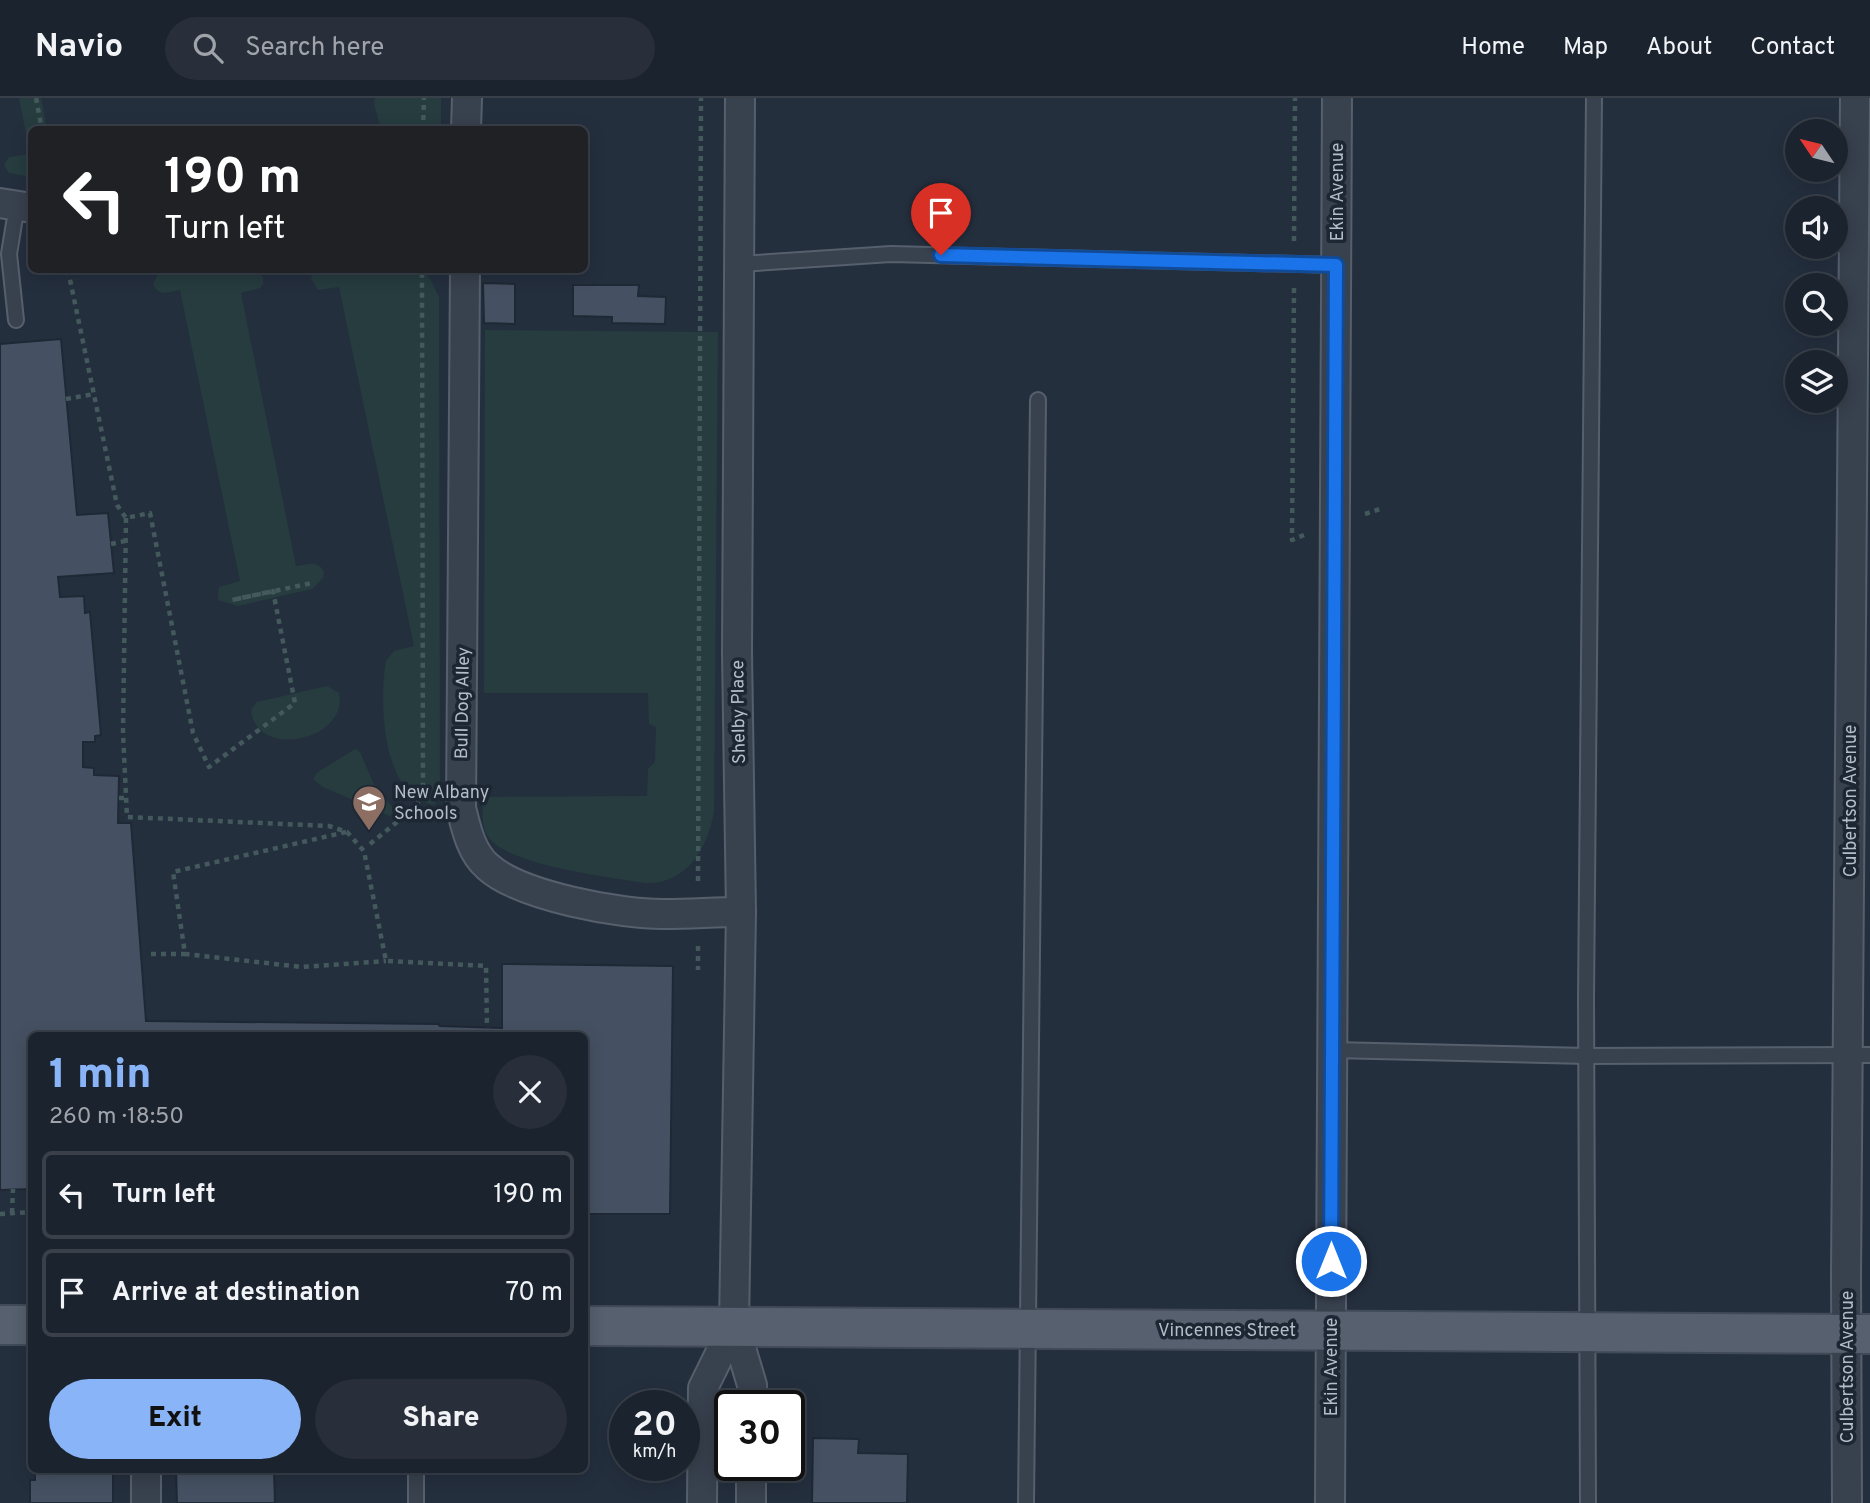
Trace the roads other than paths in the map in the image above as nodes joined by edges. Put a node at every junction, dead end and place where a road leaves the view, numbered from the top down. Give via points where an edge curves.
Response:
1 (467, 98) edge
2 (740, 98) edge
3 (1337, 98) edge
4 (1594, 98) edge
5 (1855, 98) edge
6 (466, 126) edge
7 (16, 205) edge
8 (740, 264) junction
9 (1336, 265) junction
10 (466, 273) edge
11 (16, 320) dead end
12 (1038, 400) dead end
13 (741, 912) junction
14 (1332, 1050) junction
15 (1859, 1055) edge
16 (1587, 1056) junction
17 (0, 1325) edge
18 (28, 1325) edge
19 (734, 1325) junction
20 (588, 1326) edge
21 (1028, 1328) junction
22 (1331, 1331) junction
23 (1589, 1332) junction
24 (1858, 1334) edge
25 (752, 1390) edge
26 (146, 1473) edge
27 (416, 1473) edge
28 (751, 1481) edge
29 (146, 1503) edge
30 (416, 1503) edge
31 (702, 1503) edge
32 (751, 1503) edge
33 (1026, 1503) edge
34 (1330, 1503) edge
35 (1588, 1503) edge
36 (1847, 1503) edge

1 - 6 street
2 - 8 street, Shelby Place
3 - 9 street, Ekin Avenue
4 - 16 lane
5 - 15 street, Culbertson Avenue
7 - 11 lane via 9,254
8 - 9 lane via 891,254
8 - 13 street, Shelby Place via 737,652
9 - 14 street, Ekin Avenue
10 - 13 street, Bull Dog Alley via 461,808 469,839 485,866 538,893 664,915
12 - 21 lane
13 - 19 street, Shelby Place
14 - 16 lane
14 - 22 street, Ekin Avenue
15 - 16 lane
15 - 24 street, Culbertson Avenue
16 - 23 lane
17 - 18 main road
19 - 20 main road, Vincennes Street
19 - 21 main road, Vincennes Street
19 - 25 street, Shelby Place
19 - 31 street, Shelby Place via 703,1388
21 - 22 main road, Vincennes Street
21 - 33 lane
22 - 23 main road, Vincennes Street
22 - 34 street, Ekin Avenue
23 - 24 main road, Vincennes Street
23 - 35 lane
24 - 36 street, Culbertson Avenue
26 - 29 street
27 - 30 lane
28 - 32 street

